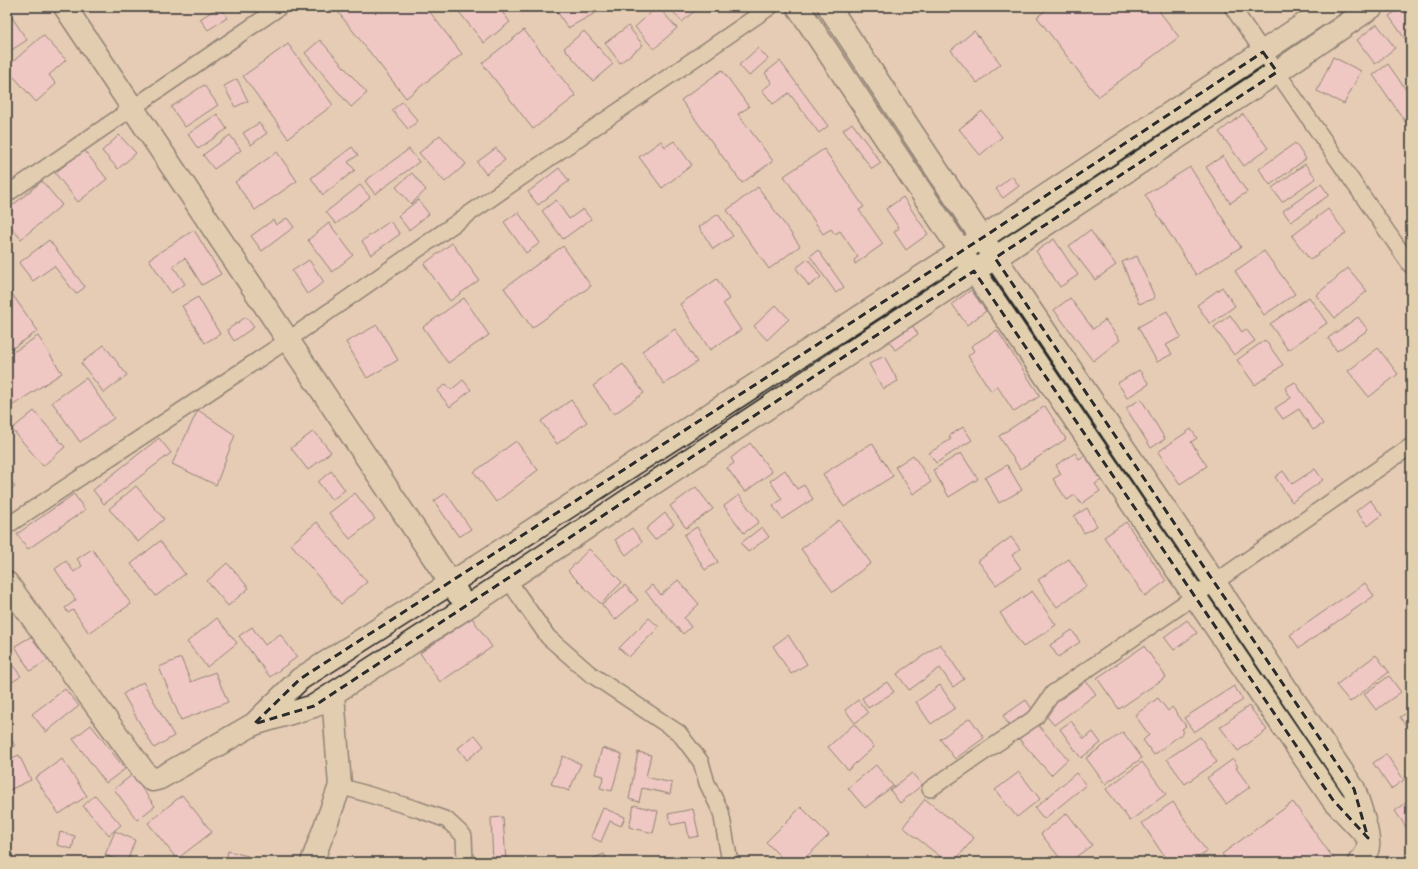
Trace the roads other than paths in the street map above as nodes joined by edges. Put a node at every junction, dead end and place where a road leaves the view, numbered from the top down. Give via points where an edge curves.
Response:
1 (65, 7) edge
2 (280, 7) edge
3 (770, 7) edge
4 (798, 7) edge
5 (829, 7) edge
6 (1232, 7) edge
7 (1330, 7) edge
8 (1372, 7) edge
9 (1263, 52) junction
10 (1277, 72) junction
11 (132, 108) junction
12 (7, 194) edge
13 (982, 238) junction
14 (961, 251) junction
15 (995, 258) junction
16 (1411, 266) edge
17 (974, 270) junction
18 (288, 340) junction
19 (1411, 446) edge
20 (7, 526) edge
21 (508, 580) junction
22 (7, 583) edge
23 (451, 583) junction
24 (1214, 583) junction
25 (1195, 596) junction
26 (467, 607) junction
27 (332, 694) junction
28 (254, 724) junction
29 (340, 786) junction
30 (930, 789) dead end
31 (1365, 854) edge
32 (312, 862) edge
33 (465, 862) edge
34 (730, 862) edge

1 - 11 street
2 - 11 street
3 - 18 street
4 - 14 street
5 - 13 street
6 - 9 street
7 - 9 street
8 - 10 street
9 - 10 street
9 - 13 street
10 - 15 street
10 - 16 street
11 - 12 street
11 - 18 street
13 - 14 street
13 - 15 street
14 - 17 street
14 - 23 street
15 - 17 street
15 - 24 street
17 - 21 street
17 - 25 street
18 - 20 street
18 - 23 street
19 - 24 street
21 - 26 street
21 - 34 street via 548,637 589,673 679,733 701,762 707,783 721,812
22 - 28 street via 152,780 160,778
23 - 26 street
23 - 28 street via 300,679
24 - 25 street
24 - 31 street via 1354,789
25 - 30 street via 1053,693 1036,717
25 - 31 street via 1333,800
26 - 27 street
27 - 28 street via 314,706
27 - 29 street
29 - 32 street
29 - 33 street via 447,820 464,836

